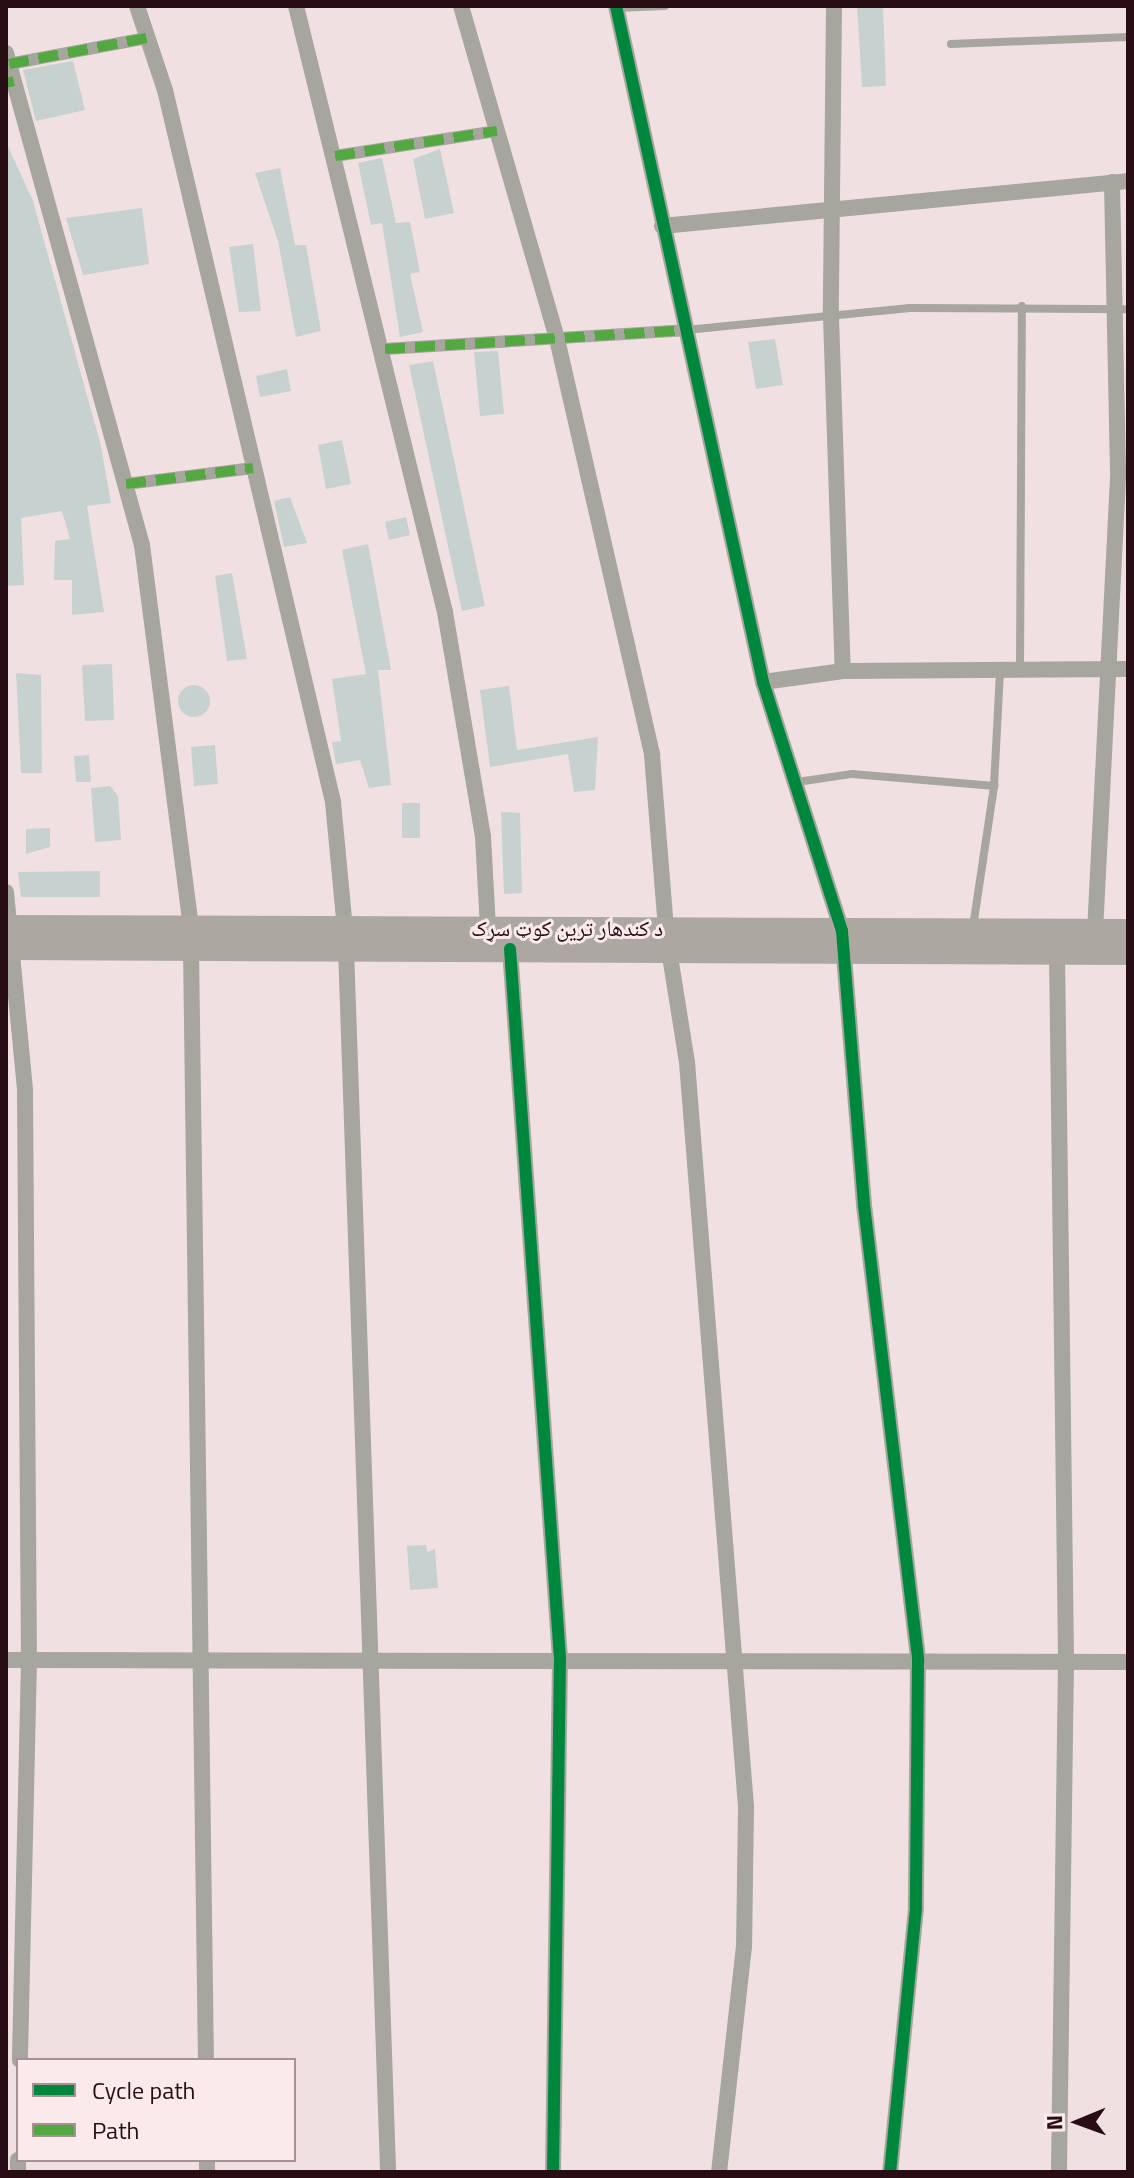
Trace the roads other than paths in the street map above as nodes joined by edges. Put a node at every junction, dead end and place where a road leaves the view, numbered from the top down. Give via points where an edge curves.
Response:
1 (137, 6) edge
2 (296, 6) edge
3 (461, 6) edge
4 (665, 6) edge
5 (834, 6) edge
6 (616, 7) edge
7 (1128, 37) edge
8 (147, 38) junction
9 (951, 44) dead end
10 (8, 59) edge
11 (10, 82) edge
12 (497, 131) junction
13 (335, 156) junction
14 (1120, 182) edge
15 (833, 209) junction
16 (662, 226) junction
17 (1022, 306) junction
18 (1120, 310) edge
19 (831, 317) junction
20 (684, 330) junction
21 (557, 339) junction
22 (385, 349) junction
23 (253, 468) junction
24 (126, 484) junction
25 (1001, 668) junction
26 (1020, 668) junction
27 (1110, 669) junction
28 (1128, 669) edge
29 (843, 671) junction
30 (763, 682) junction
31 (797, 782) junction
32 (994, 786) junction
33 (6, 892) edge
34 (488, 929) junction
35 (972, 932) junction
36 (1095, 932) junction
37 (1128, 932) edge
38 (8, 937) edge
39 (191, 937) junction
40 (346, 938) junction
41 (441, 939) junction
42 (668, 940) junction
43 (842, 941) junction
44 (510, 949) junction
45 (1057, 952) junction
46 (1128, 952) edge
47 (201, 1657) junction
48 (371, 1658) junction
49 (560, 1659) junction
50 (6, 1660) edge
51 (29, 1660) junction
52 (735, 1660) junction
53 (918, 1661) junction
54 (1066, 1662) junction
55 (1128, 1662) edge
56 (20, 2058) edge
57 (206, 2058) edge
58 (388, 2172) edge
59 (553, 2172) edge
60 (719, 2172) edge
61 (890, 2172) edge
62 (1059, 2172) edge

1 - 8 street
2 - 13 street
3 - 12 street
4 - 6 lane
5 - 15 street
6 - 16 street
7 - 9 lane
8 - 10 street
8 - 23 street
10 - 11 street
11 - 24 street
12 - 13 street
12 - 21 street
13 - 22 street
14 - 15 street
14 - 18 street
15 - 16 street
15 - 19 street
16 - 20 street
17 - 18 lane
17 - 19 lane
17 - 26 lane
18 - 27 street
19 - 20 lane
19 - 29 street
20 - 21 street
20 - 30 street
21 - 22 street
21 - 42 street via 605,571 652,755
22 - 34 street via 445,612 483,836
23 - 24 street
23 - 40 street via 333,802
24 - 39 street via 142,545
25 - 26 street
25 - 29 street
25 - 32 lane
26 - 27 street
27 - 28 street
27 - 36 street
29 - 30 street
30 - 31 street
31 - 32 lane via 852,774
31 - 43 street
32 - 35 lane
33 - 38 street
34 - 41 main road, د کندهار ترين کوټ سړک
34 - 42 main road, د کندهار ترين کوټ سړک
35 - 36 main road, د کندهار ترين کوټ سړک
35 - 43 main road, د کندهار ترين کوټ سړک
36 - 37 main road, د کندهار ترين کوټ سړک
38 - 39 main road, د کندهار ترين کوټ سړک
38 - 51 street via 25,1091
39 - 40 main road, د کندهار ترين کوټ سړک
39 - 47 street
40 - 41 main road, د کندهار ترين کوټ سړک
40 - 48 street
41 - 44 main road, د کندهار ترين کوټ سړک
42 - 43 main road, د کندهار ترين کوټ سړک
42 - 44 main road, د کندهار ترين کوټ سړک
42 - 52 street via 687,1062
43 - 45 main road, د کندهار ترين کوټ سړک
43 - 53 street via 864,1205
44 - 49 street
45 - 46 main road, د کندهار ترين کوټ سړک
45 - 54 street
47 - 48 street
47 - 51 street
47 - 57 street
48 - 49 street
48 - 58 street
49 - 52 street
49 - 59 street
50 - 51 street
51 - 56 street
52 - 53 street
52 - 60 street via 746,1807 744,1946
53 - 54 street
53 - 61 street via 916,1908
54 - 55 street
54 - 62 street

